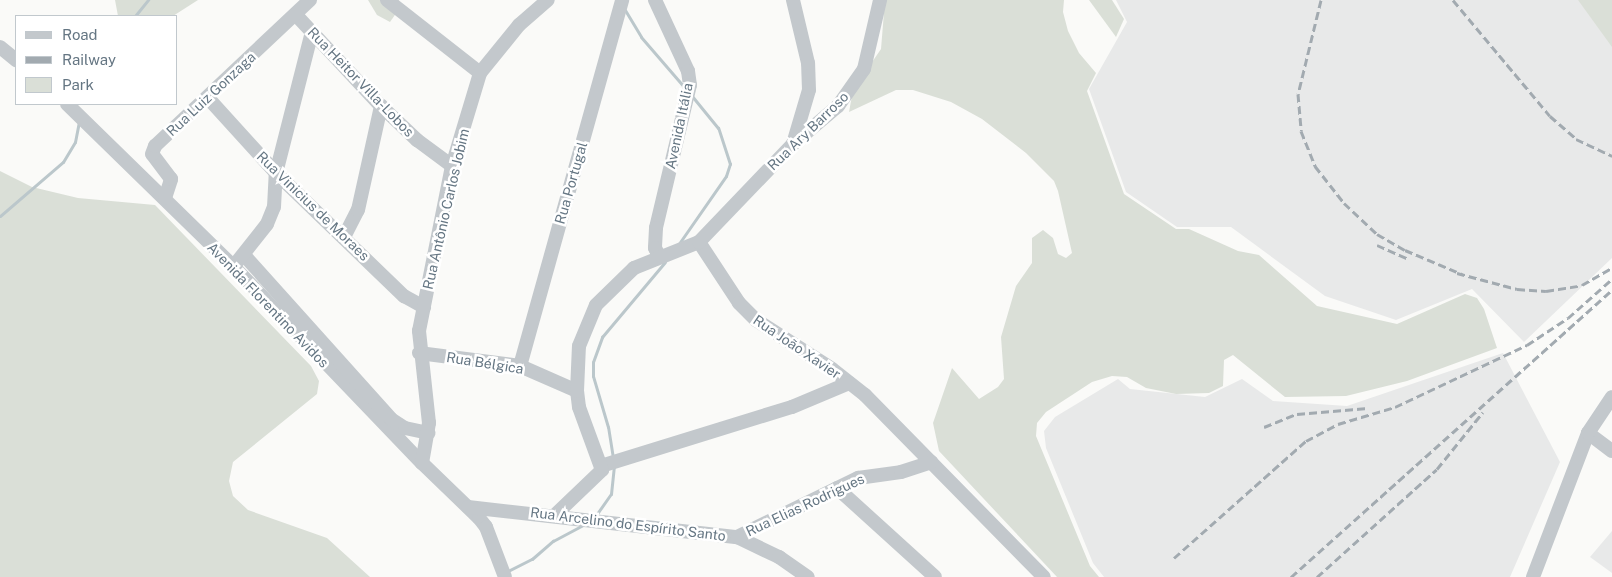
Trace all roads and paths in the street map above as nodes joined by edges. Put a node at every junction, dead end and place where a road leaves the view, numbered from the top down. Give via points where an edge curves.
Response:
1 (310, 0) edge
2 (387, 0) edge
3 (548, 0) edge
4 (622, 0) edge
5 (655, 0) edge
6 (793, 0) edge
7 (880, 0) edge
8 (296, 15) junction
9 (312, 32) junction
10 (0, 47) edge
11 (15, 59) edge
12 (480, 73) junction
13 (208, 98) junction
14 (68, 105) edge
15 (381, 106) junction
16 (792, 144) junction
17 (452, 166) junction
18 (276, 173) junction
19 (164, 198) junction
20 (344, 237) junction
21 (700, 242) junction
22 (244, 255) junction
23 (659, 256) junction
24 (233, 266) junction
25 (424, 307) junction
26 (419, 353) junction
27 (520, 366) junction
28 (849, 383) junction
29 (577, 391) junction
30 (1612, 397) edge
31 (428, 433) junction
32 (1588, 434) junction
33 (1612, 450) edge
34 (931, 462) junction
35 (422, 463) junction
36 (601, 466) junction
37 (837, 488) junction
38 (468, 507) junction
39 (556, 514) junction
40 (737, 537) junction
41 (1030, 563) junction
42 (505, 577) edge
43 (808, 577) edge
44 (935, 577) edge
45 (1025, 577) edge
46 (1044, 577) edge
47 (1533, 577) edge

1 - 8 street, Rua Luiz Gonzaga
2 - 12 street
3 - 12 street via 518,25
4 - 27 street, Rua Portugal
5 - 23 street, Avenida Itália via 688,71 690,85 656,228 655,248
6 - 16 street via 808,64 809,90
7 - 16 street, Rua Ary Barroso via 869,56 858,81 838,106
8 - 9 street, Rua Heitor Villa-Lobos
8 - 13 street, Rua Luiz Gonzaga
9 - 15 street, Rua Heitor Villa-Lobos
9 - 18 street
10 - 11 street
12 - 17 street, Rua Antônio Carlos Jobim
13 - 18 street, Rua Vinicius de Moraes
13 - 19 street, Rua Luiz Gonzaga via 153,150 155,159 171,179
14 - 19 street, Avenida Florentino Avidos
15 - 17 street, Rua Heitor Villa-Lobos via 417,140
15 - 20 street via 358,210
16 - 21 street, Rua Ary Barroso
17 - 25 street, Rua Antônio Carlos Jobim
18 - 20 street, Rua Vinicius de Moraes
18 - 22 street via 274,207 267,224
19 - 24 street, Avenida Florentino Avidos
20 - 25 street, Rua Vinicius de Moraes via 404,296
21 - 23 street
21 - 28 street, Rua João Xavier via 739,303 756,320
22 - 24 street
22 - 31 street via 391,419 405,428
23 - 29 street via 626,274 596,305 579,346
24 - 35 street, Avenida Florentino Avidos
25 - 26 street, Rua Antônio Carlos Jobim
26 - 27 street, Rua Bélgica
26 - 31 street, Rua Antônio Carlos Jobim
27 - 29 street, Rua Bélgica
28 - 34 street, Rua João Xavier
28 - 36 street via 792,407
29 - 36 street via 579,407
30 - 32 street
31 - 35 street, Rua Antônio Carlos Jobim
32 - 33 street
32 - 47 street
34 - 37 street, Rua Elias Rodrigues via 901,472 868,474
34 - 41 street, Rua João Xavier
35 - 38 street, Avenida Florentino Avidos
36 - 39 street via 597,478
37 - 40 street, Rua Elias Rodrigues
37 - 44 street
38 - 39 street, Rua Arcelino do Espírito Santo
38 - 42 street, Avenida Florentino Avidos via 486,527
39 - 40 street, Rua Arcelino do Espírito Santo
40 - 43 street, Rua Arcelino do Espírito Santo via 779,557
41 - 45 street
41 - 46 street, Rua João Xavier

